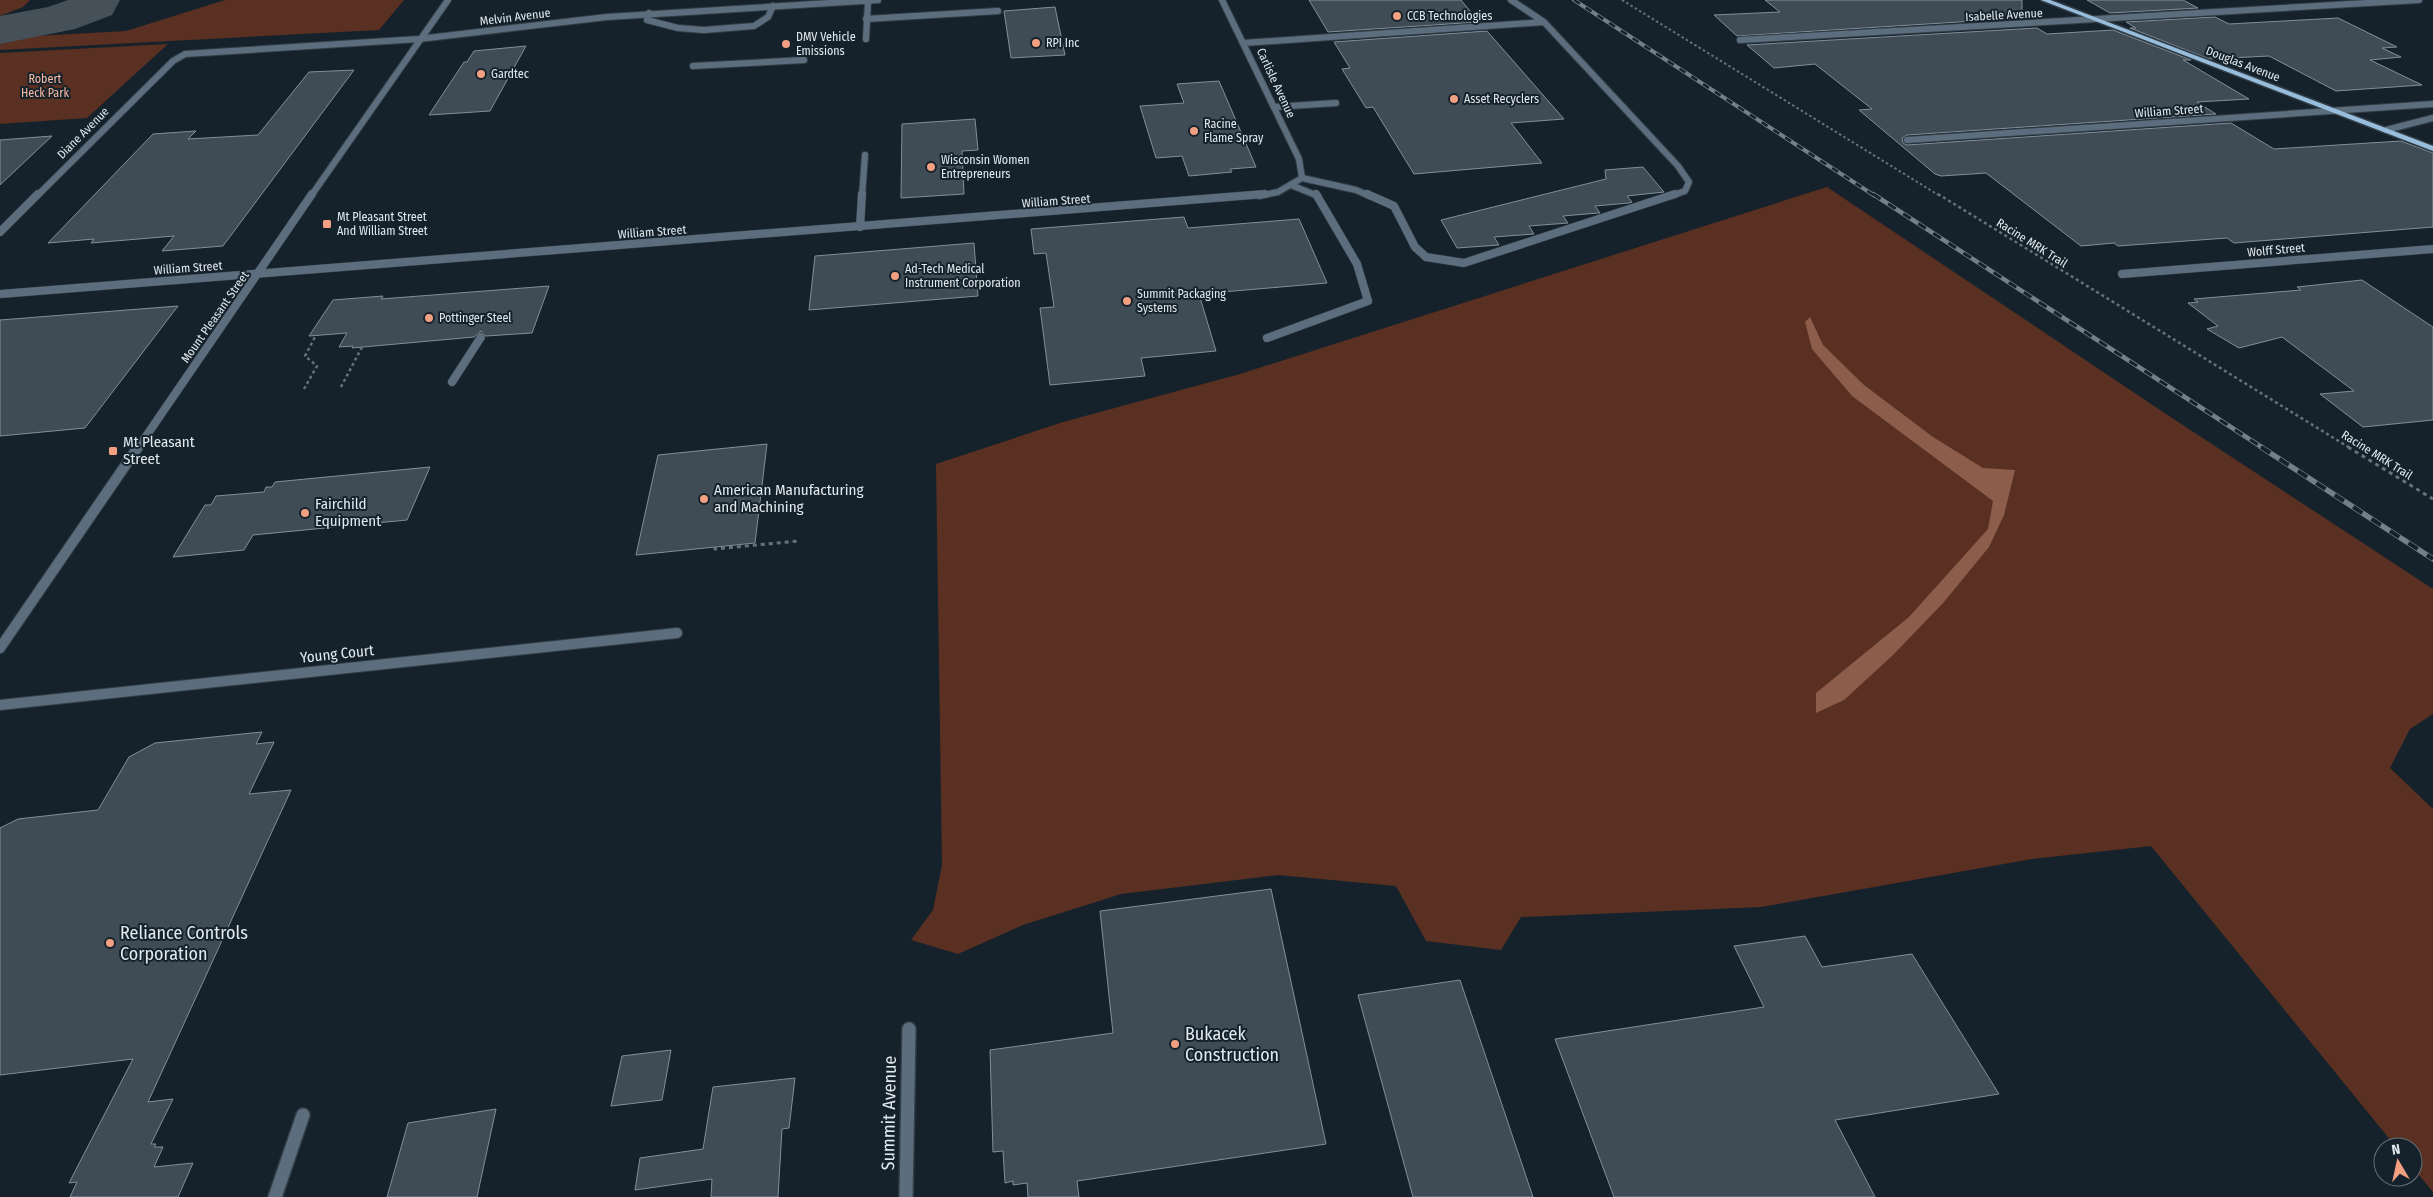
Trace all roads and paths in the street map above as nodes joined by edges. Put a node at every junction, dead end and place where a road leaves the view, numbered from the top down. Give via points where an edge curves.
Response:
1 (448, 0) edge
2 (878, 0) edge
3 (1222, 0) edge
4 (1511, 0) edge
5 (1622, 0) edge
6 (2044, 0) edge
7 (2419, 0) edge
8 (868, 1) edge
9 (773, 6) junction
10 (998, 12) dead end
11 (649, 14) junction
12 (866, 19) junction
13 (2094, 19) junction
14 (1544, 22) junction
15 (419, 39) junction
16 (866, 39) dead end
17 (1740, 40) dead end
18 (1244, 43) junction
19 (185, 54) joint
20 (804, 60) dead end
21 (693, 66) dead end
22 (1336, 103) dead end
23 (2433, 104) edge
24 (1274, 107) junction
25 (2336, 111) junction
26 (2433, 118) edge
27 (2386, 130) junction
28 (1907, 140) dead end
29 (2433, 149) edge
30 (865, 155) dead end
31 (1302, 178) junction
32 (1291, 185) junction
33 (860, 227) junction
34 (0, 232) edge
35 (2433, 249) edge
36 (259, 273) junction
37 (2122, 274) dead end
38 (0, 294) edge
39 (316, 335) dead end
40 (481, 337) dead end
41 (1267, 338) dead end
42 (362, 347) dead end
43 (452, 382) dead end
44 (341, 387) dead end
45 (304, 389) dead end
46 (2433, 499) edge
47 (798, 541) dead end
48 (715, 547) dead end
49 (676, 633) dead end
50 (0, 648) edge
51 (0, 705) edge
52 (909, 1029) dead end
53 (303, 1115) dead end
54 (275, 1197) edge
55 (906, 1197) edge

1 - 15 street, Mount Pleasant Street
2 - 8 street, Melvin Avenue
3 - 18 street, Carlisle Avenue
4 - 14 street
5 - 46 path, Racine MRK Trail
6 - 13 main road, Douglas Avenue
7 - 13 street, Isabelle Avenue
8 - 9 street, Melvin Avenue
8 - 12 street
9 - 11 street, Melvin Avenue
9 - 11 street via 768,17 754,26 704,30 678,28 647,20
10 - 12 street
11 - 15 street, Melvin Avenue
12 - 16 street
13 - 17 street, Isabelle Avenue
13 - 25 main road, Douglas Avenue
14 - 18 street
14 - 31 street via 1678,166 1689,182 1685,191 1464,263 1426,258 1416,247 1394,206 1356,190
15 - 19 street, Melvin Avenue
15 - 36 street, Mount Pleasant Street
18 - 24 street, Carlisle Avenue
19 - 34 street, Diane Avenue via 173,61
20 - 21 street
22 - 24 street
23 - 25 street, William Street
24 - 31 street, Carlisle Avenue via 1299,159
25 - 27 main road, Douglas Avenue
25 - 28 street, William Street
26 - 27 street
27 - 29 main road, Douglas Avenue
30 - 33 street
31 - 32 street, William Street
32 - 33 street, William Street via 1278,192 1252,196
32 - 41 street via 1318,195 1356,264 1368,301
33 - 36 street, William Street
35 - 37 street, Wolff Street
36 - 38 street, William Street
36 - 50 street, Mount Pleasant Street
39 - 45 path via 305,356 317,366
40 - 43 street
42 - 44 path
47 - 48 path
49 - 51 street, Young Court
52 - 55 street, Summit Avenue
53 - 54 street

